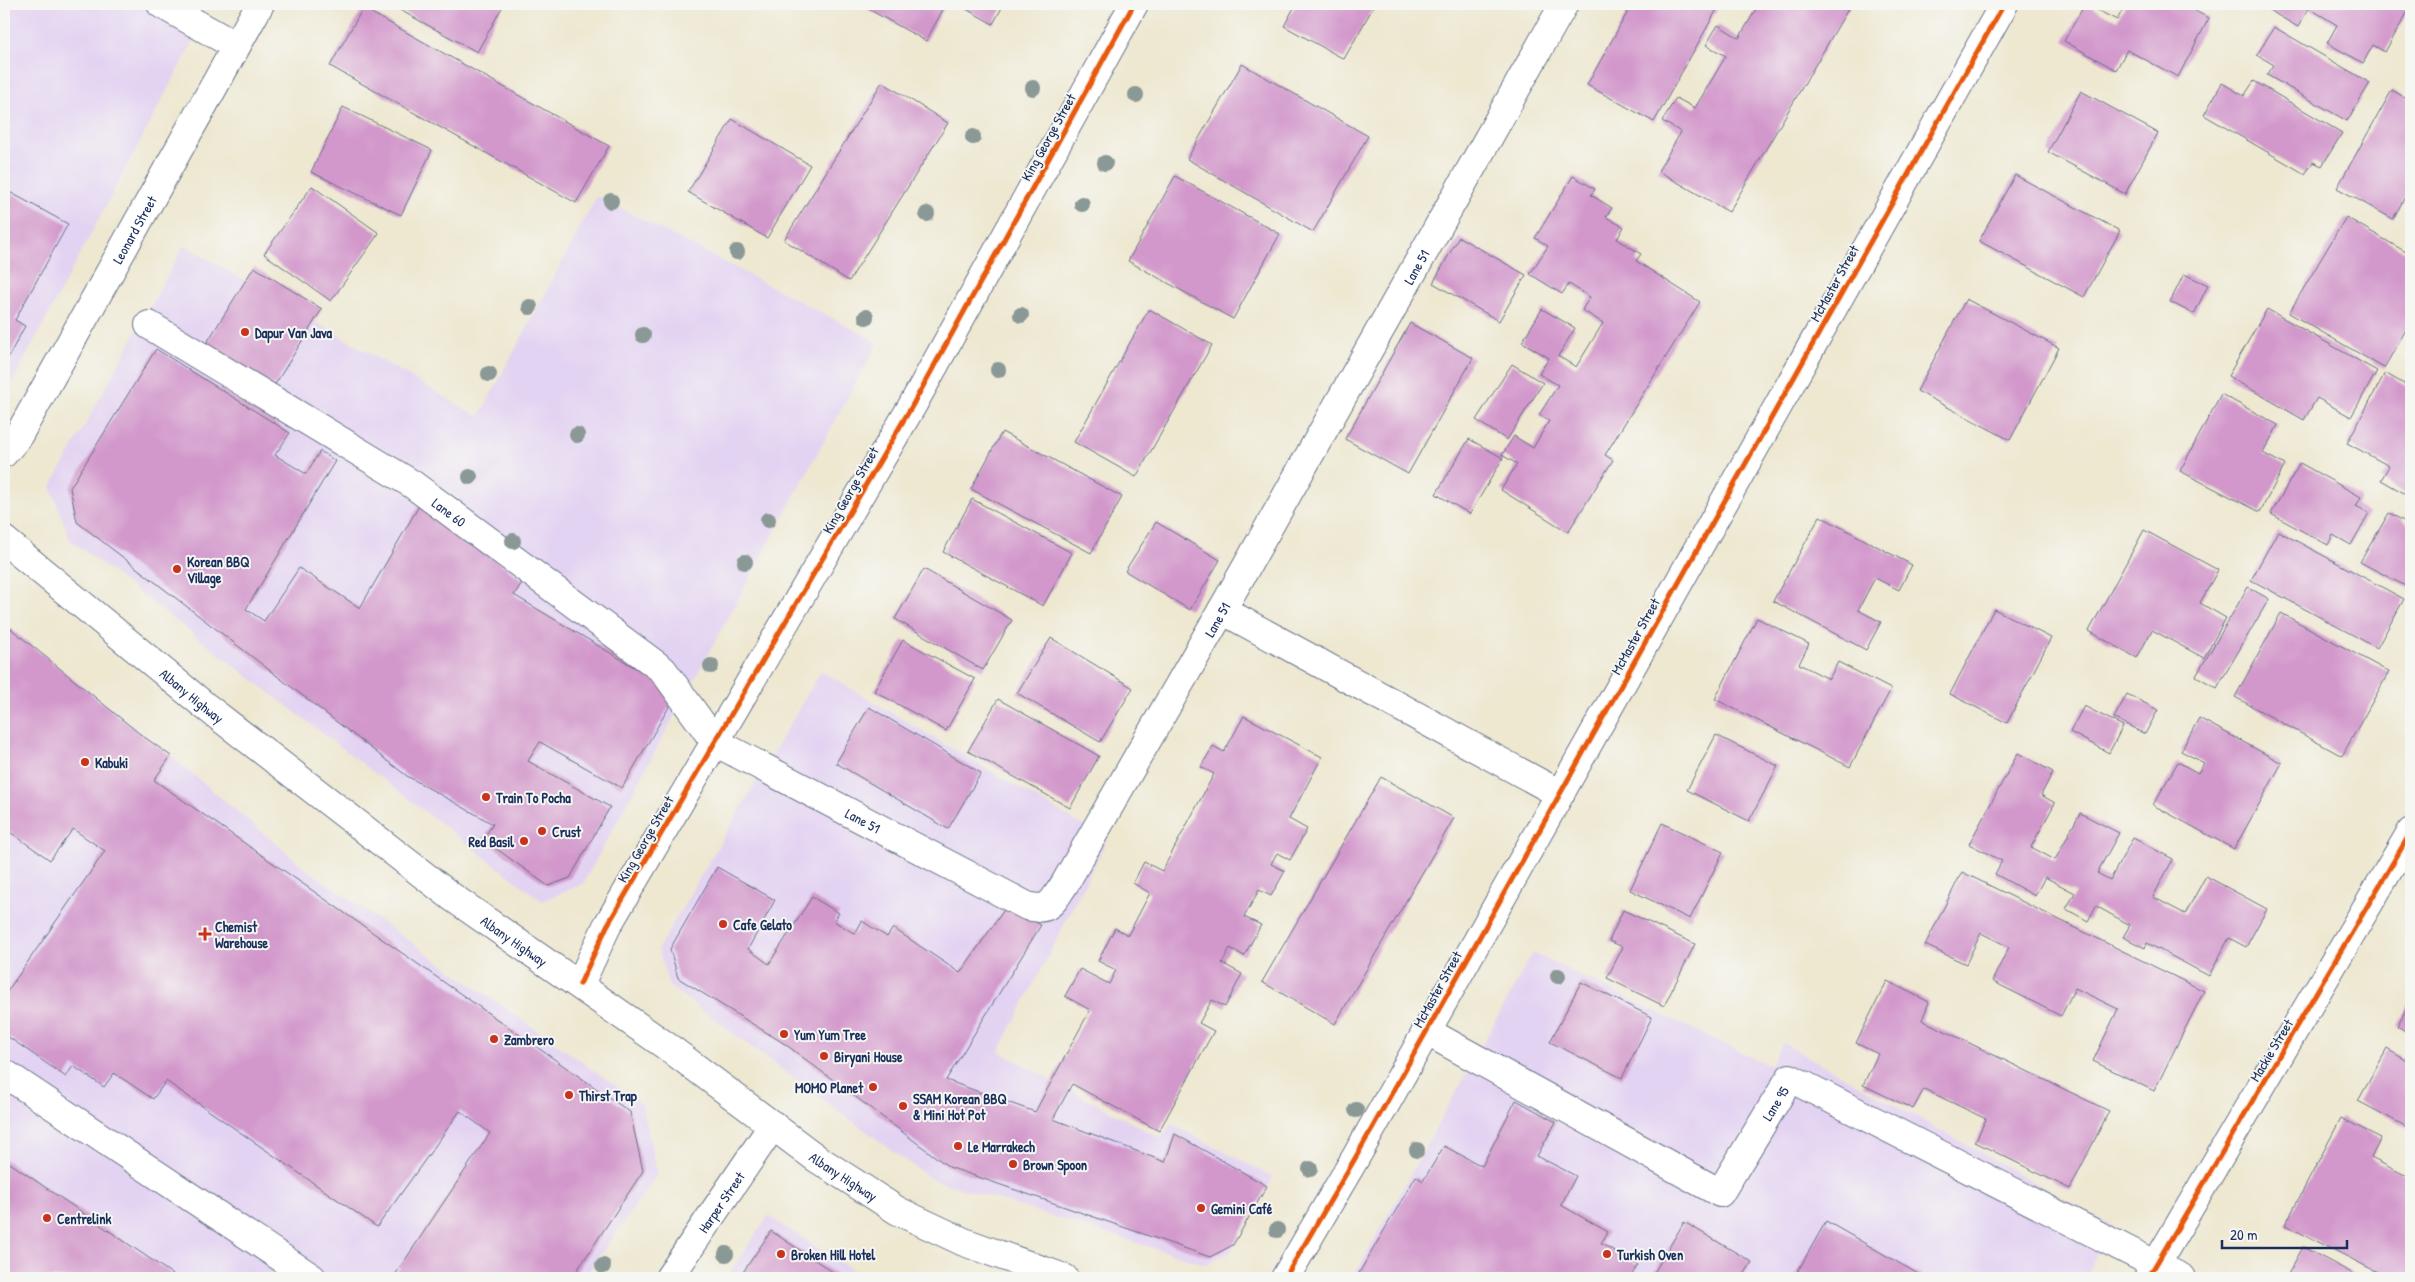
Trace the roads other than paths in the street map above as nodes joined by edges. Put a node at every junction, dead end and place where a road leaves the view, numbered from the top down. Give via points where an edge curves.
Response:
1 (161, 4) edge
2 (260, 4) edge
3 (1134, 4) edge
4 (1564, 4) edge
5 (2002, 4) edge
6 (236, 46) junction
7 (149, 325) dead end
8 (4, 453) edge
9 (4, 540) edge
10 (1222, 610) junction
11 (715, 742) junction
12 (1560, 794) junction
13 (2411, 832) edge
14 (580, 984) junction
15 (1426, 1031) junction
16 (4, 1073) edge
17 (773, 1125) junction
18 (2152, 1272) edge
19 (312, 1278) edge
20 (669, 1278) edge
21 (1064, 1278) edge
22 (1285, 1278) edge
23 (2182, 1278) edge

1 - 6 street
2 - 6 street, Leonard Street
3 - 11 street, King George Street via 912,406
4 - 10 street, Lane 51
5 - 12 street, McMaster Street
6 - 8 street, Leonard Street via 17,438
7 - 11 street, Lane 60 via 412,484 662,670
9 - 14 street, Albany Highway via 205,706 406,861 486,921
10 - 11 street, Lane 51 via 1064,885 1050,905 1039,909 1027,906
10 - 12 street
11 - 14 street, King George Street via 607,926
12 - 15 street, McMaster Street
13 - 18 street, Mackie Street
14 - 17 street, Albany Highway
15 - 18 street, Lane 95 via 1720,1193 1790,1078
15 - 22 street, McMaster Street
16 - 19 street
17 - 20 street, Harper Street
17 - 21 street, Albany Highway via 816,1158 898,1211 964,1242
18 - 23 street

